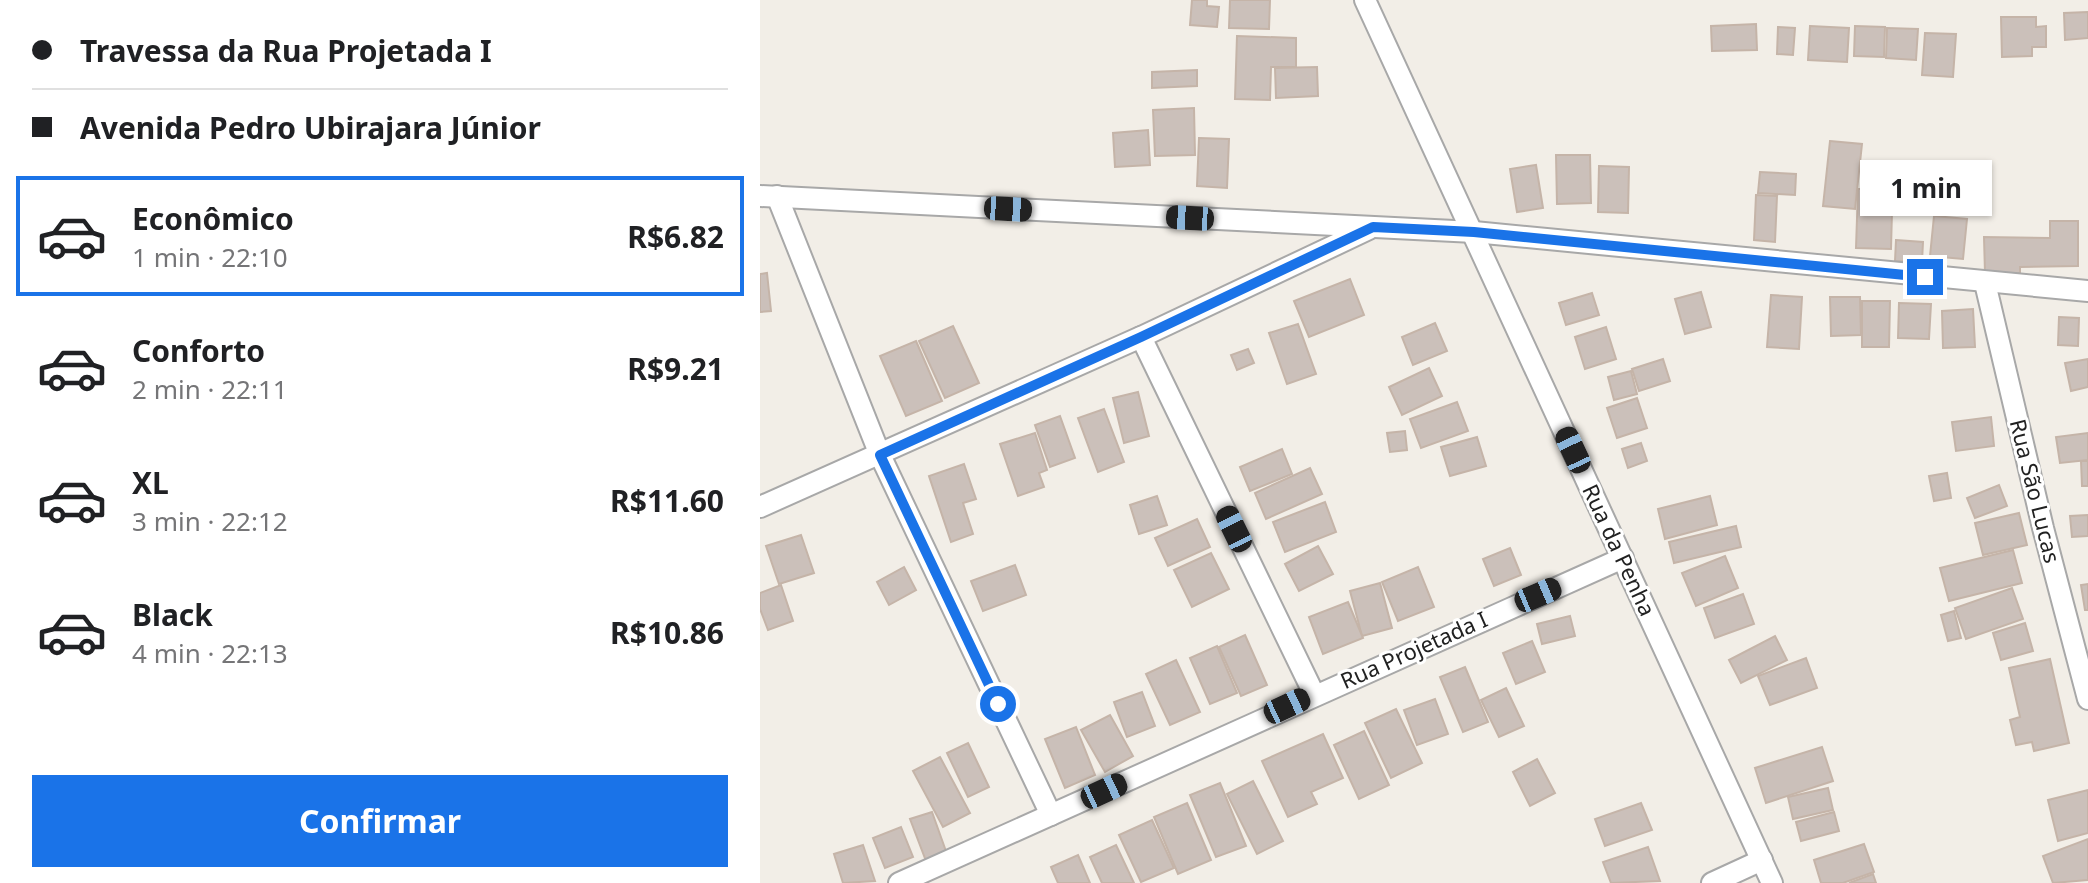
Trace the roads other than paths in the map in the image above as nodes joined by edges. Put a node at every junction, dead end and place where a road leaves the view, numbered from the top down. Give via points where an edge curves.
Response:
1 (1365, 0) edge
2 (768, 196) edge
3 (1373, 227) junction
4 (1474, 232) junction
5 (1985, 283) junction
6 (2088, 291) edge
7 (1141, 337) junction
8 (880, 455) junction
9 (760, 507) edge
10 (1623, 558) junction
11 (1314, 694) junction
12 (2088, 699) edge
13 (1051, 815) junction
14 (1762, 860) junction
15 (899, 883) edge
16 (1712, 883) edge
17 (1772, 883) edge

1 - 4 street, Rua da Penha
2 - 3 street
2 - 8 street
3 - 4 street
3 - 7 street
4 - 5 street
4 - 10 street, Rua da Penha
5 - 6 street
5 - 12 street, Rua São Lucas
7 - 8 street
7 - 11 street
8 - 9 street
8 - 13 street
10 - 11 street, Rua Projetada I
10 - 14 street, Rua da Penha
11 - 13 street, Rua Projetada I
13 - 15 street, Rua Projetada I
14 - 16 street
14 - 17 street, Rua da Penha

